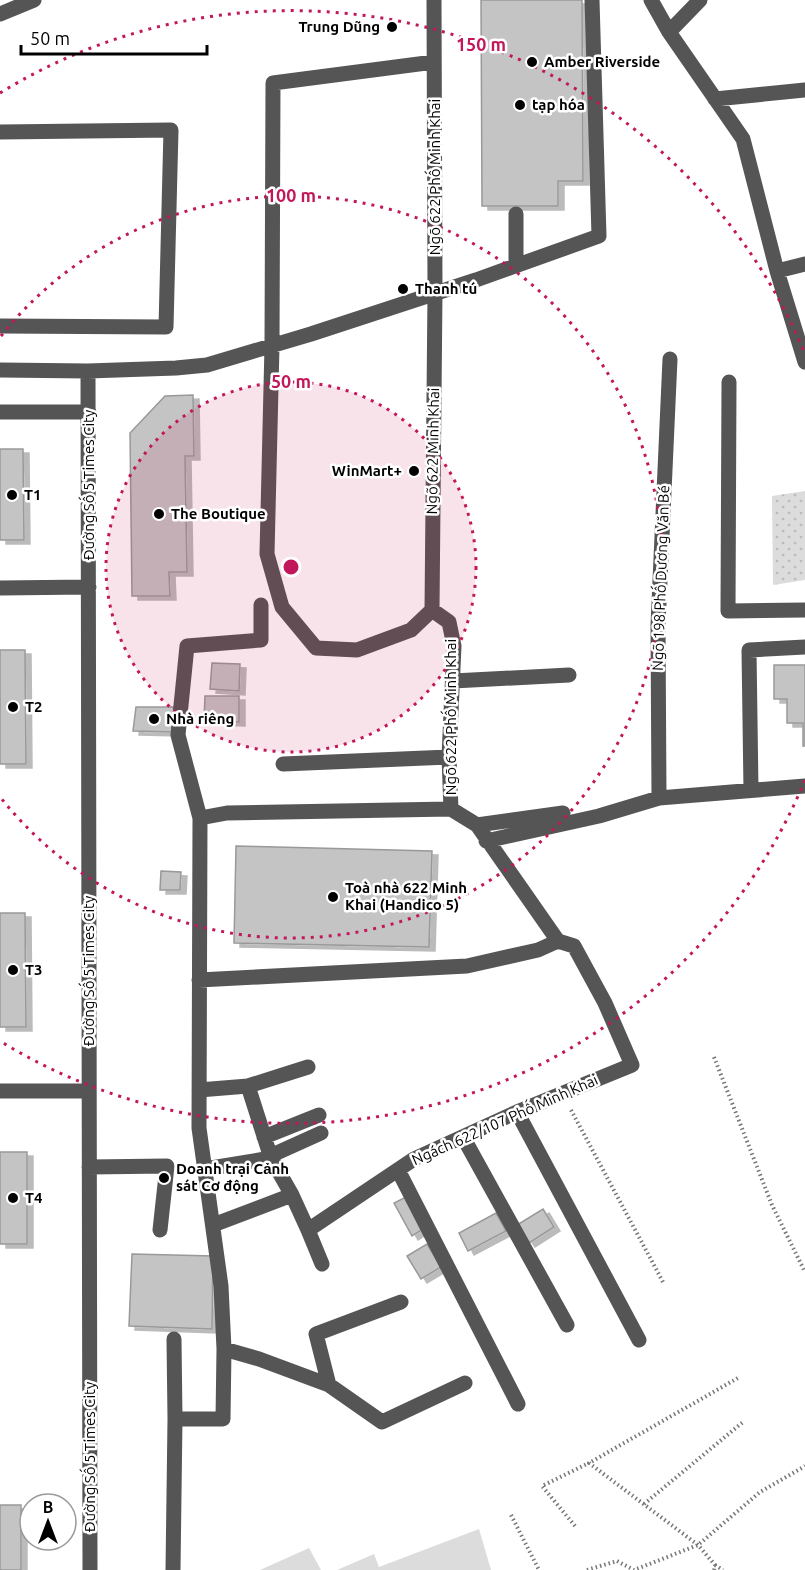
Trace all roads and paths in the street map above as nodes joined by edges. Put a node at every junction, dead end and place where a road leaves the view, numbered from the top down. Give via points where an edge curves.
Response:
1 (34, 0) edge
2 (434, 0) edge
3 (592, 0) edge
4 (651, 0) edge
5 (700, 0) edge
6 (0, 14) edge
7 (669, 32) junction
8 (434, 62) junction
9 (805, 90) edge
10 (715, 99) junction
11 (0, 132) edge
12 (516, 214) dead end
13 (805, 264) edge
14 (516, 266) junction
15 (777, 271) junction
16 (435, 292) junction
17 (0, 326) edge
18 (800, 331) edge
19 (272, 346) junction
20 (670, 358) dead end
21 (805, 362) edge
22 (0, 370) edge
23 (88, 371) junction
24 (729, 382) dead end
25 (0, 412) edge
26 (89, 412) junction
27 (89, 587) junction
28 (0, 588) edge
29 (261, 605) dead end
30 (432, 610) junction
31 (805, 610) edge
32 (805, 647) edge
33 (569, 675) dead end
34 (453, 681) junction
35 (449, 758) junction
36 (282, 764) dead end
37 (805, 786) edge
38 (751, 790) junction
39 (659, 798) junction
40 (451, 809) junction
41 (563, 813) dead end
42 (200, 818) junction
43 (477, 825) junction
44 (486, 841) junction
45 (558, 941) junction
46 (199, 980) junction
47 (714, 1057) dead end
48 (308, 1067) dead end
49 (248, 1086) junction
50 (199, 1090) junction
51 (0, 1091) edge
52 (89, 1091) junction
53 (562, 1092) junction
54 (517, 1112) junction
55 (319, 1115) dead end
56 (321, 1133) dead end
57 (264, 1137) junction
58 (463, 1137) junction
59 (271, 1157) junction
60 (89, 1167) junction
61 (205, 1169) junction
62 (398, 1170) junction
63 (292, 1195) junction
64 (213, 1225) junction
65 (160, 1230) dead end
66 (308, 1230) junction
67 (322, 1264) dead end
68 (805, 1272) edge
69 (663, 1282) dead end
70 (401, 1302) dead end
71 (567, 1325) dead end
72 (174, 1339) dead end
73 (639, 1340) dead end
74 (224, 1349) junction
75 (738, 1378) dead end
76 (465, 1383) dead end
77 (329, 1384) junction
78 (518, 1404) dead end
79 (175, 1419) junction
80 (743, 1422) dead end
81 (589, 1463) junction
82 (805, 1466) edge
83 (644, 1504) junction
84 (511, 1515) dead end
85 (575, 1526) dead end
86 (698, 1545) junction
87 (714, 1567) edge
88 (90, 1570) edge
89 (173, 1570) edge
90 (539, 1570) edge
91 (586, 1570) edge
92 (723, 1570) edge

1 - 6 street
2 - 8 street, Ngõ 622 Phố Minh Khai
3 - 14 street via 599,236
4 - 7 street
5 - 7 street
7 - 10 street
8 - 16 street, Ngõ 622 Phố Minh Khai
8 - 19 street via 273,83
9 - 10 street
10 - 15 street via 743,139
11 - 17 street via 171,130 166,327
12 - 14 street
13 - 15 street
14 - 16 street
15 - 18 street
16 - 19 street
16 - 30 street, Ngõ 622 Minh Khai
18 - 21 street
19 - 23 street via 207,365
19 - 30 street via 267,554 282,607 316,648 357,650 411,630
20 - 39 street, Ngõ 198 Phố Dương Văn Bé via 658,625
22 - 23 street
23 - 26 street, Đường Số 5 Times City
24 - 31 street via 728,611
25 - 26 street
26 - 27 street, Đường Số 5 Times City
27 - 28 street
27 - 52 street, Đường Số 5 Times City
29 - 42 street via 261,640 187,646 178,735
30 - 34 street, Ngõ 622 Phố Minh Khai via 449,622 454,646
32 - 38 street via 749,650
33 - 34 street
34 - 35 street, Ngõ 622 Phố Minh Khai
35 - 36 street
35 - 40 street, Ngõ 622 Phố Minh Khai
37 - 38 street
38 - 39 street
39 - 44 street
40 - 42 street via 227,813
40 - 43 street, Ngõ 622 Phố Minh Khai
41 - 43 street
42 - 46 street
43 - 44 street, Ngõ 622 Phố Minh Khai
44 - 45 street, Ngõ 622 Phố Minh Khai
45 - 46 street via 538,950 467,966
45 - 53 street, Ngách 622/107 Phố Minh Khai via 574,946 632,1065
46 - 50 street
47 - 68 path via 772,1205
48 - 49 street
49 - 50 street
49 - 57 street
50 - 61 street
51 - 52 street
52 - 60 street, Đường Số 5 Times City
53 - 54 street, Ngách 622/107 Phố Minh Khai
53 - 69 path
54 - 58 street, Ngách 622/107 Phố Minh Khai
54 - 73 street
55 - 57 street
56 - 59 street
57 - 59 street
58 - 62 street, Ngách 622/107 Phố Minh Khai
58 - 71 street
59 - 61 street
59 - 63 street
60 - 65 street via 167,1166
60 - 88 street, Đường Số 5 Times City
61 - 64 street
62 - 66 street, Ngách 622/107 Phố Minh Khai
62 - 78 street
63 - 64 street
63 - 66 street
64 - 74 street
66 - 67 street
70 - 77 street via 316,1335
72 - 79 street
74 - 77 street
74 - 79 street via 223,1419
75 - 81 path
76 - 77 street via 382,1422
79 - 89 street
80 - 83 path
81 - 83 path
81 - 85 path via 542,1486
82 - 86 path via 760,1492
83 - 86 path
84 - 90 path
86 - 87 path
86 - 91 path via 634,1570 617,1561
87 - 92 path

